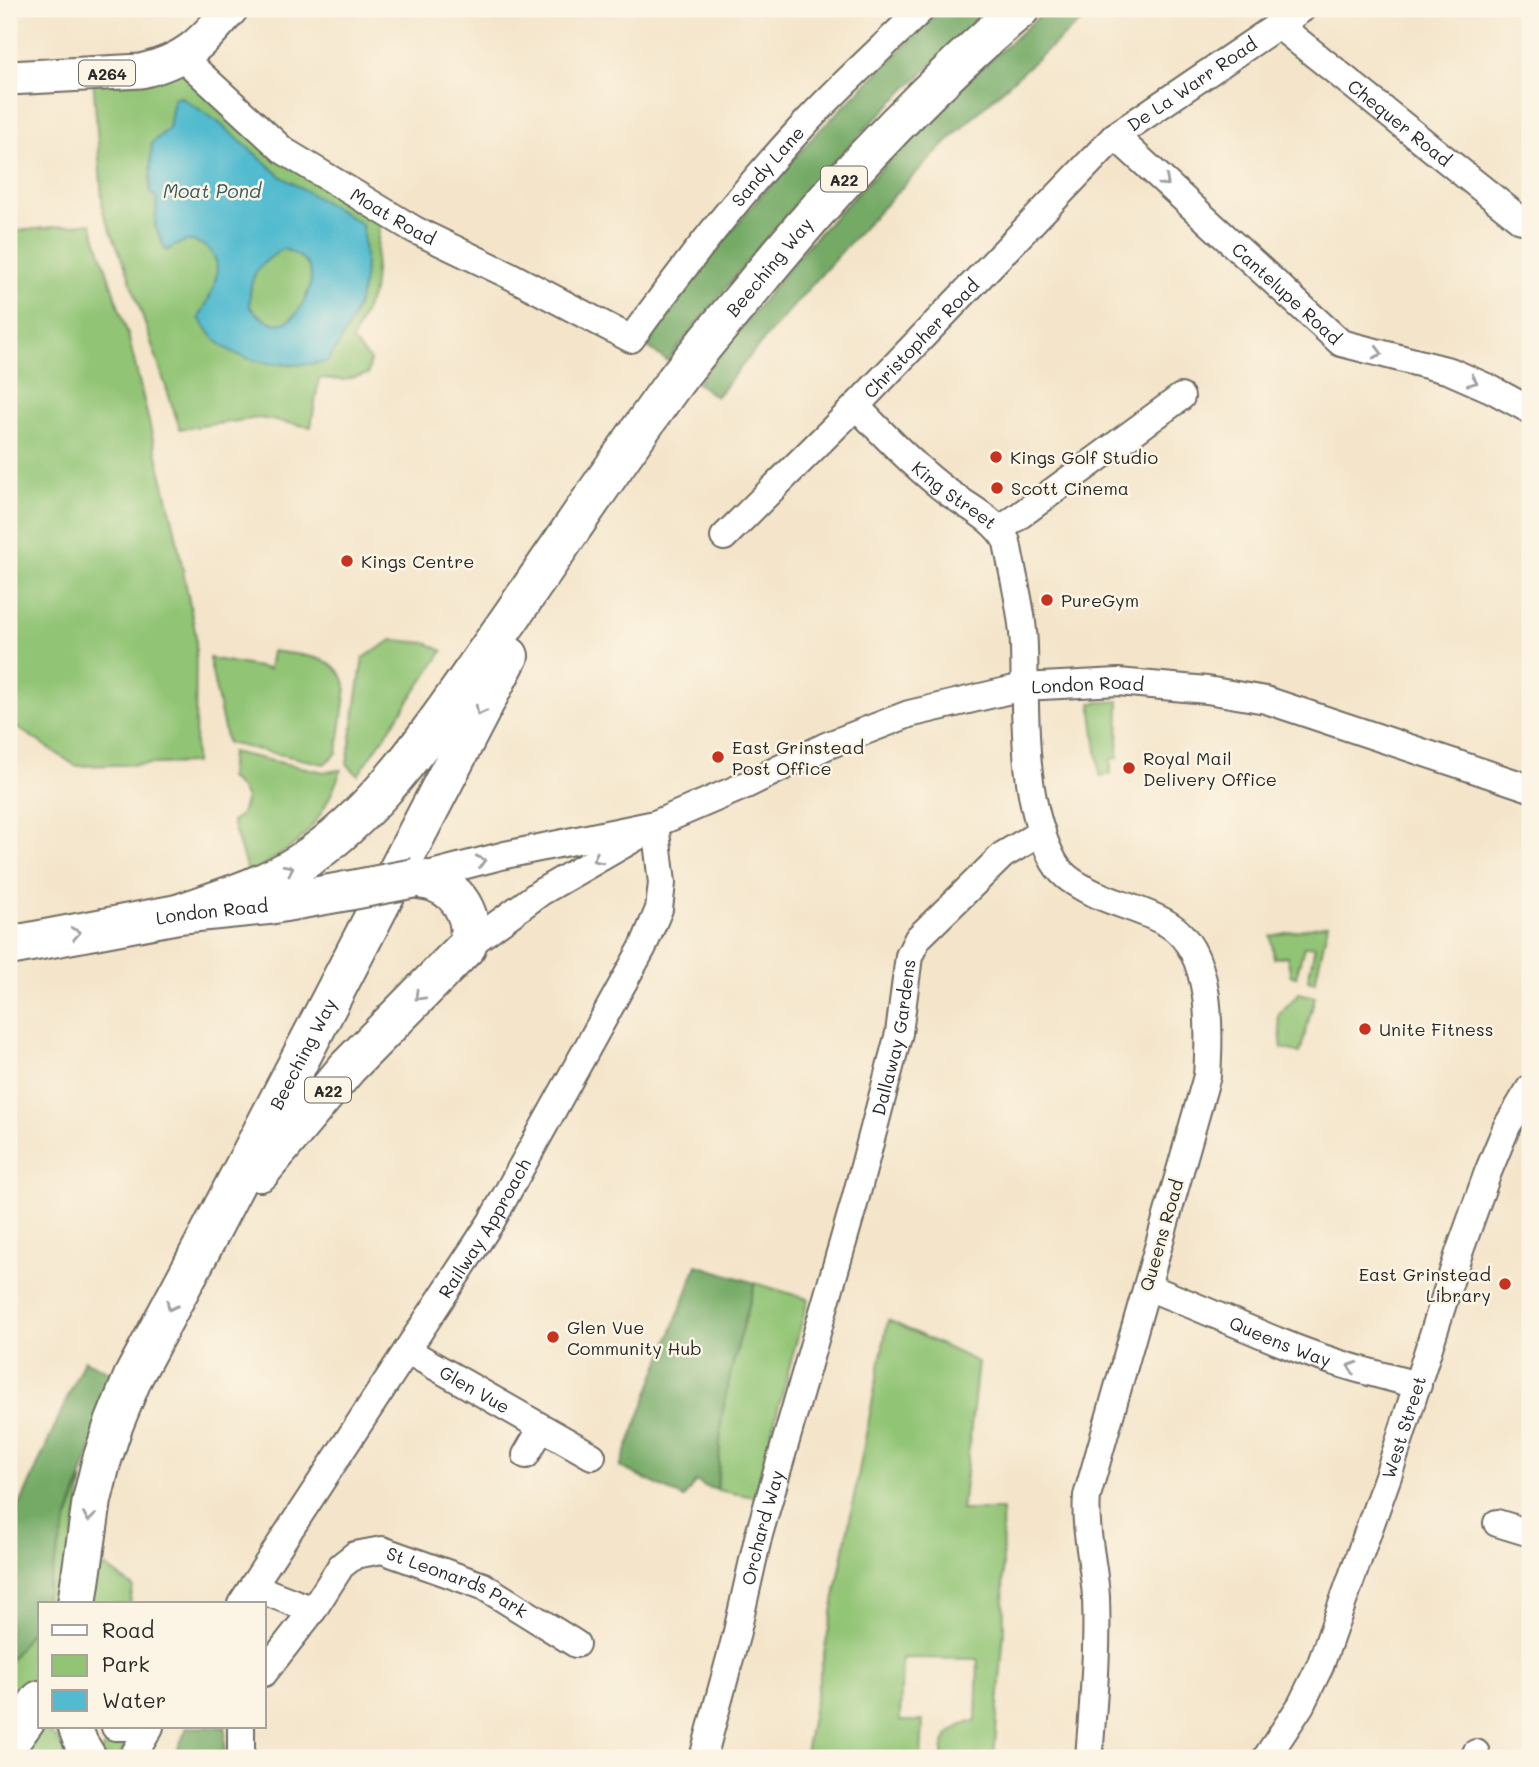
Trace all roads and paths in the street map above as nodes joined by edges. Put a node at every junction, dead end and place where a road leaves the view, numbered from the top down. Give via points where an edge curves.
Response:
1 (231, 9) edge
2 (922, 9) edge
3 (1020, 9) edge
4 (1302, 9) edge
5 (1278, 25) junction
6 (190, 51) junction
7 (9, 78) edge
8 (1115, 136) junction
9 (1521, 220) dead end
10 (631, 339) joint
11 (1181, 397) dead end
12 (856, 406) junction
13 (1530, 410) edge
14 (579, 520) junction
15 (1000, 530) junction
16 (724, 537) dead end
17 (1023, 687) junction
18 (1530, 788) edge
19 (1032, 793) joint
20 (655, 824) junction
21 (1042, 832) junction
22 (415, 878) junction
23 (178, 914) junction
24 (9, 946) edge
25 (466, 947) junction
26 (1530, 1088) edge
27 (203, 1246) junction
28 (1147, 1287) junction
29 (825, 1298) joint
30 (408, 1351) junction
31 (1418, 1385) junction
32 (541, 1429) junction
33 (526, 1455) dead end
34 (592, 1456) dead end
35 (1497, 1523) dead end
36 (1530, 1534) edge
37 (248, 1594) edge
38 (77, 1602) edge
39 (313, 1610) junction
40 (576, 1644) dead end
41 (266, 1670) edge
42 (38, 1703) edge
43 (75, 1728) edge
44 (149, 1728) edge
45 (163, 1728) edge
46 (241, 1728) edge
47 (9, 1742) edge
48 (90, 1758) edge
49 (132, 1758) edge
50 (150, 1758) edge
51 (241, 1758) edge
52 (703, 1758) edge
53 (1089, 1758) edge
54 (1266, 1758) edge

1 - 6 main road
2 - 10 street, Sandy Lane via 744,191
3 - 14 highway, Beeching Way / A22 via 890,130 791,239 671,386
4 - 5 street, De La Warr Road
5 - 8 street, De La Warr Road
5 - 9 street, Chequer Road
6 - 7 main road, A264 via 141,71
6 - 10 street, Moat Road via 284,152 415,230
8 - 12 street, Christopher Road
8 -> 13 street, Cantelupe Road via 1341,343 1450,371
11 - 15 street
12 - 15 street, King Street via 901,453
12 - 16 street, Christopher Road
23 -> 14 highway, Beeching Way / A22 via 291,868 332,840 371,803 454,698
14 -> 27 highway, Beeching Way / A22
15 - 17 street, King Street via 1007,542 1019,609
17 - 18 street, London Road via 1118,682 1266,700
17 - 19 street, King Street
17 - 20 street, London Road via 909,714 826,746
19 - 21 street, Queens Road
22 -> 20 street, London Road
20 -> 25 street, London Road via 541,892
20 - 30 street, Railway Approach via 661,896 643,947 503,1201
21 - 28 street, Queens Road via 1059,871 1101,897 1170,925 1195,957 1203,978 1207,1076
21 - 29 street, Dallaway Gardens via 1003,855 918,938 909,956 899,1033
22 - 23 highway, London Road / A22, bridge via 268,905
22 - 25 highway via 444,886 461,902 470,929
24 -> 23 highway, London Road / A22
25 -> 27 highway, London Road / A22 via 340,1077
26 - 31 street, West Street via 1507,1125 1488,1172
27 -> 38 highway, Beeching Way / A22 via 133,1377 113,1426 92,1500
31 -> 28 street, Queens Way via 1282,1343
28 - 53 street, Queens Road via 1087,1496 1097,1632
29 - 52 street, Orchard Way
30 - 32 street, Glen Vue
30 - 37 street, Railway Approach
31 - 54 street, West Street via 1320,1666
32 - 33 street
32 - 34 street, Glen Vue
35 - 36 street
37 - 39 street via 269,1593
39 - 40 street, St Leonards Park via 341,1566 355,1555 382,1550 483,1586
39 - 41 street, St Leonards Park
42 - 47 highway
43 - 48 main road
44 - 49 street
45 - 50 street
46 - 51 street

